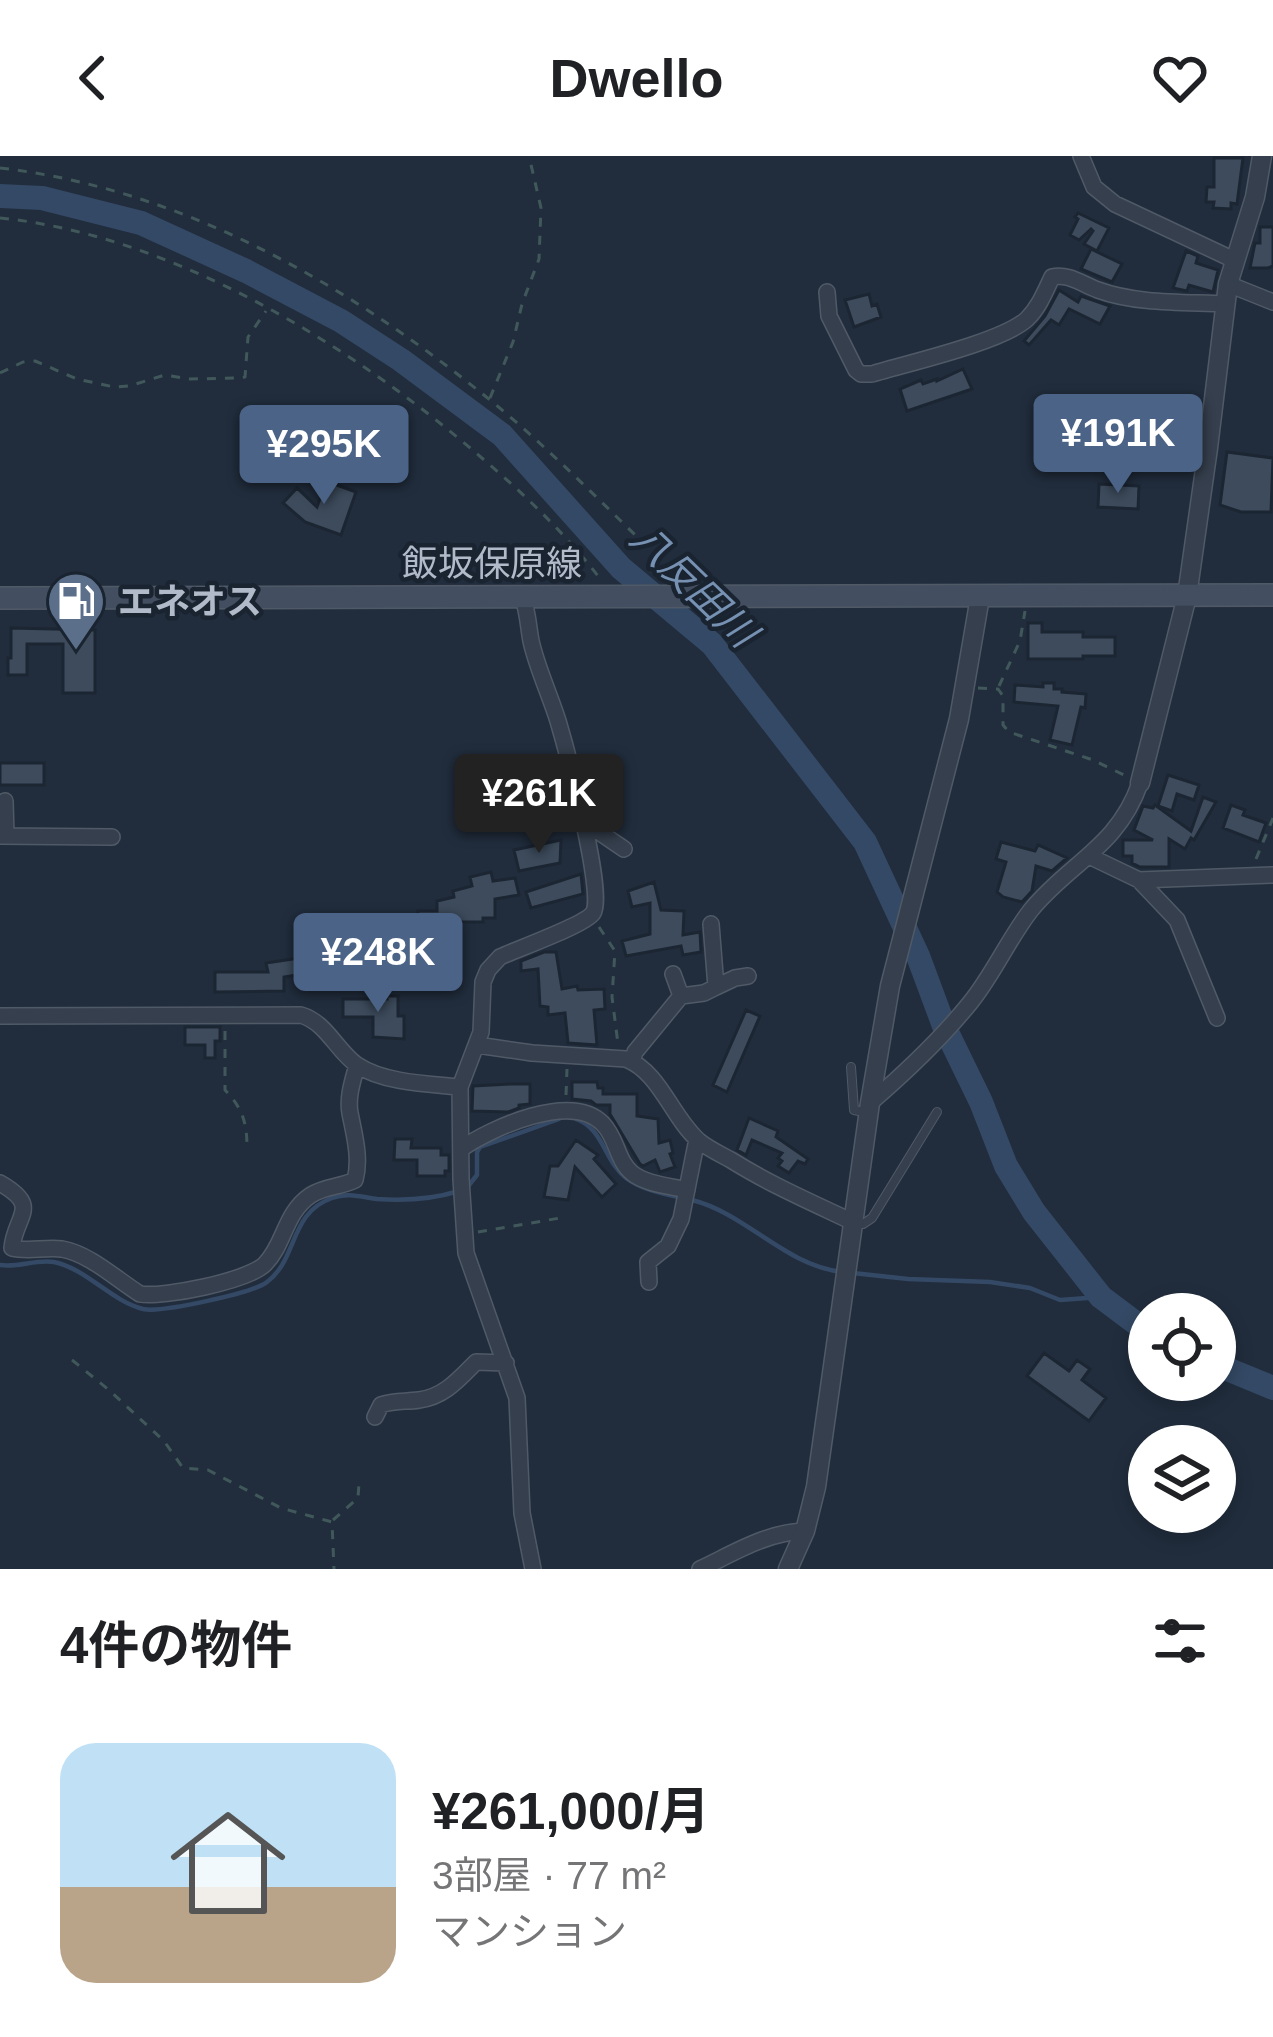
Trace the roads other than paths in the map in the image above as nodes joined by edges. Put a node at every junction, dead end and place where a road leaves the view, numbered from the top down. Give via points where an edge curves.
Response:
1 (1081, 156) edge
2 (1262, 156) edge
3 (1234, 260) junction
4 (1228, 284) junction
5 (827, 292) dead end
6 (1273, 302) edge
7 (1225, 304) junction
8 (522, 596) junction
9 (1187, 596) junction
10 (1273, 596) edge
11 (980, 597) junction
12 (0, 598) edge
13 (1140, 783) joint
14 (5, 801) dead end
15 (583, 820) junction
16 (3, 836) edge
17 (112, 837) dead end
18 (623, 849) dead end
19 (1089, 856) junction
20 (1273, 875) edge
21 (1139, 880) junction
22 (711, 924) dead end
23 (673, 974) dead end
24 (748, 976) dead end
25 (716, 987) junction
26 (681, 996) junction
27 (0, 1016) edge
28 (1217, 1018) dead end
29 (477, 1045) junction
30 (625, 1060) junction
31 (358, 1065) junction
32 (851, 1067) dead end
33 (460, 1087) junction
34 (870, 1108) junction
35 (937, 1112) dead end
36 (697, 1139) junction
37 (461, 1149) junction
38 (0, 1184) edge
39 (686, 1197) junction
40 (855, 1223) junction
41 (649, 1282) dead end
42 (506, 1364) junction
43 (375, 1417) dead end
44 (805, 1531) junction
45 (533, 1569) edge
46 (700, 1569) edge
47 (788, 1569) edge

1 - 3 street via 1094,187 1114,204
2 - 3 street
3 - 4 street
4 - 6 street
4 - 7 street
5 - 7 street via 829,316 861,374 995,337 1024,322 1052,278 1063,275 1105,292
7 - 9 street
8 - 11 main road, 飯坂保原線
8 - 12 main road, 飯坂保原線
8 - 15 street
9 - 10 main road, 飯坂保原線
9 - 11 main road, 飯坂保原線
9 - 13 street
11 - 34 street via 890,986
13 - 19 street via 1123,819
14 - 16 street
15 - 18 street
15 - 29 street via 596,908 494,962 483,982
16 - 17 street
19 - 21 street
19 - 34 street via 1032,908 971,1001
20 - 21 street
21 - 28 street via 1177,920
22 - 25 street
23 - 26 street
24 - 25 street
25 - 26 street
26 - 30 street
27 - 31 street via 307,1016
29 - 30 street
29 - 33 street
30 - 36 street via 649,1075
31 - 33 street
31 - 38 street via 350,1101 355,1180 302,1203 254,1272 172,1294 140,1294 73,1252 12,1249 22,1199
32 - 34 lane via 854,1110
33 - 37 street
34 - 40 street
35 - 40 lane via 872,1218
36 - 39 street
36 - 40 street
37 - 39 street via 566,1109 601,1121 632,1174
37 - 42 street via 466,1253
39 - 41 street via 668,1246 648,1262
40 - 44 street
42 - 43 street via 476,1362 441,1394 391,1401
42 - 45 street
44 - 46 street via 765,1538
44 - 47 street

